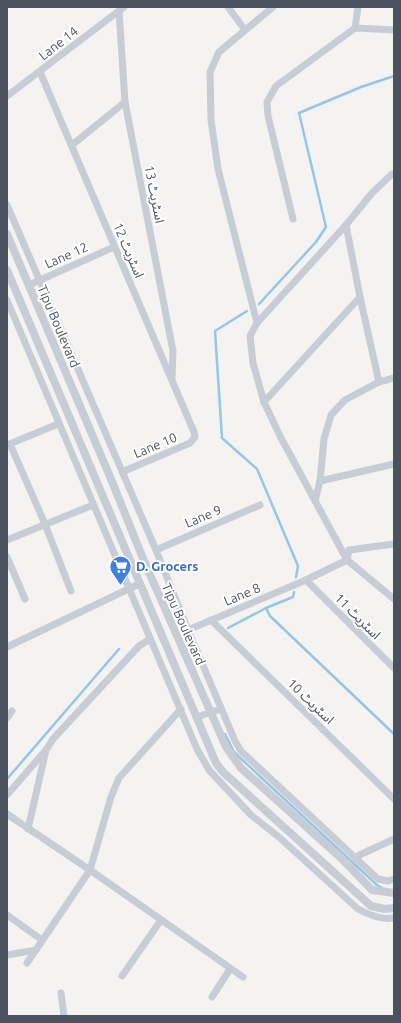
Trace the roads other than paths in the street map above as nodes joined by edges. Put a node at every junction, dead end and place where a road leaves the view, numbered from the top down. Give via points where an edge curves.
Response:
1 (228, 7) edge
2 (272, 7) edge
3 (358, 7) edge
4 (122, 9) edge
5 (355, 28) junction
6 (245, 30) junction
7 (394, 30) edge
8 (40, 72) junction
9 (7, 96) edge
10 (125, 102) junction
11 (72, 145) junction
12 (394, 174) edge
13 (7, 205) edge
14 (293, 219) dead end
15 (346, 225) junction
16 (7, 234) edge
17 (114, 247) junction
18 (7, 270) edge
19 (39, 281) junction
20 (29, 285) junction
21 (360, 297) junction
22 (7, 300) edge
23 (257, 322) junction
24 (394, 378) edge
25 (172, 380) junction
26 (379, 382) junction
27 (74, 393) junction
28 (61, 397) junction
29 (264, 402) junction
30 (58, 424) junction
31 (195, 437) joint
32 (8, 445) edge
33 (394, 464) edge
34 (122, 472) junction
35 (320, 481) junction
36 (315, 501) junction
37 (93, 505) junction
38 (260, 505) dead end
39 (45, 524) junction
40 (7, 540) edge
41 (394, 544) edge
42 (156, 550) junction
43 (7, 558) edge
44 (347, 560) junction
45 (306, 580) junction
46 (140, 584) junction
47 (129, 589) junction
48 (71, 592) dead end
49 (25, 599) dead end
50 (394, 599) edge
51 (211, 620) junction
52 (188, 630) junction
53 (150, 639) junction
54 (7, 647) edge
55 (394, 668) edge
56 (181, 709) junction
57 (221, 709) junction
58 (12, 711) dead end
59 (210, 713) junction
60 (7, 718) edge
61 (197, 718) junction
62 (46, 750) junction
63 (7, 795) edge
64 (394, 799) edge
65 (7, 814) edge
66 (28, 830) junction
67 (394, 839) edge
68 (355, 857) junction
69 (90, 870) junction
70 (394, 879) edge
71 (394, 893) edge
72 (394, 908) edge
73 (7, 915) edge
74 (394, 918) edge
75 (161, 920) junction
76 (42, 940) junction
77 (36, 950) junction
78 (7, 955) edge
79 (27, 963) dead end
80 (230, 969) junction
81 (122, 976) dead end
82 (243, 978) dead end
83 (61, 993) dead end
84 (212, 997) dead end
85 (64, 1016) edge

1 - 6 street
2 - 6 street
3 - 5 street
4 - 8 street, Lane 14
4 - 10 street, اسٹریٹ 13
5 - 7 street
5 - 14 street via 276,86 267,102 268,116
6 - 23 street via 219,52 210,72 211,120 218,169
8 - 9 street, Lane 14
8 - 11 street, اسٹریٹ 12
10 - 11 street
10 - 25 street, اسٹریٹ 13 via 173,351
11 - 17 street, اسٹریٹ 12
12 - 15 street via 372,193
13 - 19 street
15 - 21 street
15 - 23 street
16 - 20 street, Tipu Boulevard
17 - 19 street, Lane 12
17 - 25 street, اسٹریٹ 12
18 - 28 street, Tipu Boulevard
19 - 20 street, Lane 12
19 - 34 street
20 - 27 street, Tipu Boulevard
21 - 26 street
21 - 29 street
22 - 30 street
23 - 29 street via 250,336 253,363
24 - 26 street
25 - 31 street, اسٹریٹ 12
26 - 35 street via 345,400 331,415 324,439
27 - 28 street
27 - 59 street, Tipu Boulevard
28 - 46 street, Tipu Boulevard
29 - 36 street
30 - 32 street
30 - 37 street
31 - 34 street, Lane 10 via 190,443
32 - 39 street
33 - 35 street
34 - 42 street
35 - 36 street
36 - 44 street
37 - 39 street
37 - 47 street
38 - 42 street, Lane 9
39 - 40 street
39 - 48 street
41 - 44 street, Lane 8 via 349,550
42 - 52 street
43 - 49 street
44 - 45 street, Lane 8
44 - 50 street
45 - 51 street, Lane 8
45 - 55 street, اسٹریٹ 11
46 - 47 street
46 - 61 street, Tipu Boulevard
47 - 53 street
47 - 54 street
51 - 52 street, Lane 8
51 - 64 street, اسٹریٹ 10
52 - 57 street
53 - 56 street
53 - 62 street via 139,646 53,739
56 - 69 street via 118,778
56 - 74 street via 197,750 209,770 251,815 358,909 384,919
57 - 59 street
57 - 68 street via 241,750
58 - 60 street
59 - 61 street
59 - 71 street, Tipu Boulevard via 226,747 241,768 342,859 372,890
61 - 72 street, Tipu Boulevard via 216,763 223,772 371,906
62 - 63 street
62 - 66 street
65 - 66 street
66 - 69 street
67 - 68 street
68 - 70 street via 378,879
69 - 75 street
69 - 76 street
73 - 76 street
75 - 80 street
75 - 81 street
76 - 77 street
77 - 78 street
77 - 79 street
80 - 82 street
80 - 84 street
83 - 85 street

